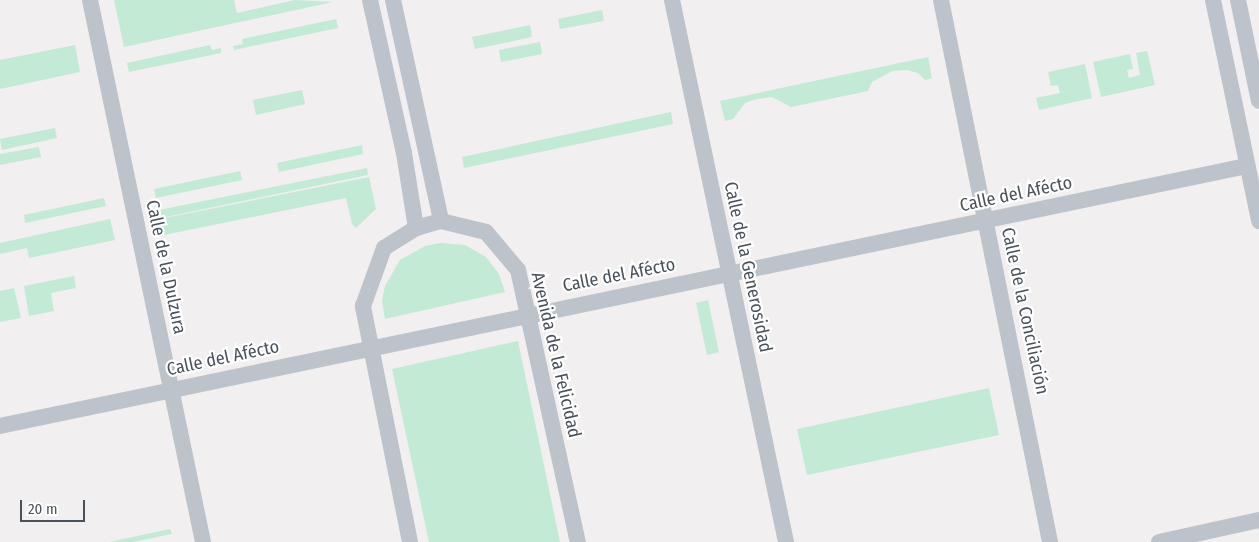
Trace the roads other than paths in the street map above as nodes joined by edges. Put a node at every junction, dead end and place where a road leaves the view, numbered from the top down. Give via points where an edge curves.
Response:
1 (90, 0) edge
2 (370, 0) edge
3 (393, 0) edge
4 (672, 0) edge
5 (941, 0) edge
6 (1212, 0) edge
7 (1238, 0) edge
8 (1259, 101) edge
9 (1247, 166) junction
10 (441, 221) junction
11 (986, 221) junction
12 (1259, 221) edge
13 (416, 228) junction
14 (729, 274) junction
15 (528, 314) junction
16 (369, 348) junction
17 (170, 390) junction
18 (0, 426) edge
19 (1259, 520) edge
20 (203, 542) edge
21 (410, 542) edge
22 (578, 542) edge
23 (786, 542) edge
24 (1050, 542) edge
25 (1159, 542) edge

1 - 17 street, Calle de la Dulzura
2 - 13 street via 404,153
3 - 10 street
4 - 14 street, Calle de la Generosidad
5 - 11 street, Calle de la Conciliación
6 - 9 street
7 - 8 street
9 - 11 street, Calle del Afécto
9 - 12 street
10 - 13 street, Avenida de la Felicidad
10 - 15 street, Avenida de la Felicidad via 486,232 518,270
11 - 14 street, Calle del Afécto
11 - 24 street, Calle de la Conciliación
13 - 16 street, Avenida de la Felicidad via 384,248 363,306
14 - 15 street, Calle del Afécto
14 - 23 street, Calle de la Generosidad
15 - 16 street, Calle del Afécto
15 - 22 street, Avenida de la Felicidad
16 - 17 street, Calle del Afécto
16 - 21 street, Avenida de la Felicidad
17 - 18 street, Calle del Afécto
17 - 20 street, Calle de la Dulzura
19 - 25 street

